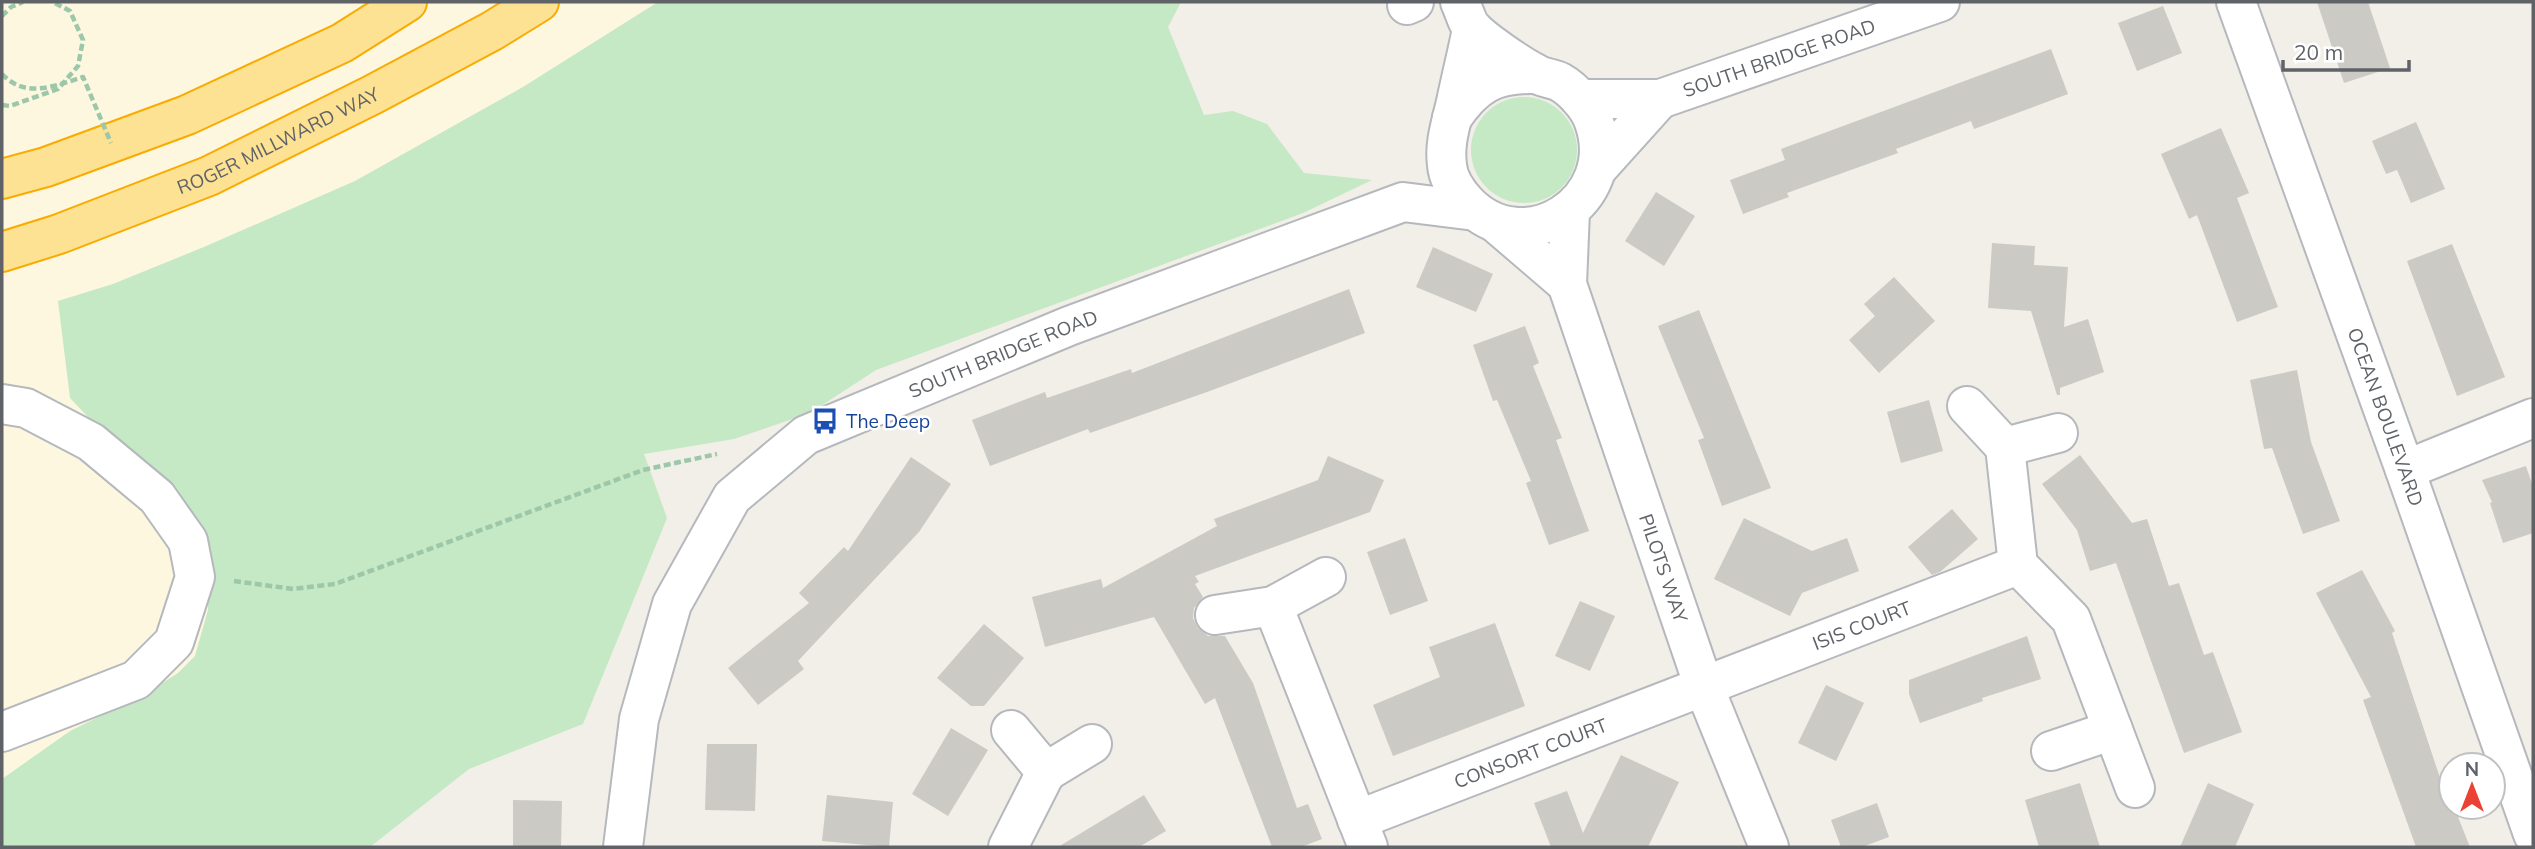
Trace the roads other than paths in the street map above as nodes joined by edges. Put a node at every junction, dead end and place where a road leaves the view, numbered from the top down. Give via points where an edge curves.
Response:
1 (407, 2) edge
2 (539, 2) edge
3 (1940, 2) edge
4 (2236, 2) edge
5 (1466, 16) edge
6 (1536, 74) junction
7 (1580, 99) junction
8 (1660, 99) junction
9 (1449, 131) junction
10 (1597, 169) junction
11 (2, 179) edge
12 (1403, 202) junction
13 (1570, 211) junction
14 (1486, 217) junction
15 (2, 252) edge
16 (1567, 284) junction
17 (2, 404) edge
18 (1967, 406) dead end
19 (2533, 418) edge
20 (2058, 433) dead end
21 (2005, 447) junction
22 (2405, 470) junction
23 (2018, 565) junction
24 (1326, 577) dead end
25 (1273, 606) junction
26 (1215, 615) dead end
27 (1704, 687) junction
28 (1012, 730) dead end
29 (2113, 730) junction
30 (2, 732) edge
31 (1092, 744) dead end
32 (2051, 751) dead end
33 (1046, 772) junction
34 (2135, 788) dead end
35 (1363, 834) edge
36 (2533, 834) edge
37 (623, 847) edge
38 (1008, 847) edge
39 (1769, 847) edge

1 - 11 highway via 342,43 187,115
2 - 15 highway, ROGER MILLWARD WAY via 372,95 209,176
3 - 8 street, SOUTH BRIDGE ROAD
4 - 22 street, OCEAN BOULEVARD
5 - 6 street
5 - 9 street
6 - 7 street via 1560,82
6 - 9 street via 1511,74 1487,82 1466,97
7 - 8 street, SOUTH BRIDGE ROAD
7 - 10 street via 1594,120 1600,144
8 - 10 street, SOUTH BRIDGE ROAD
9 - 12 street
9 - 14 street via 1447,169 1457,192
10 - 13 street via 1587,192
12 - 14 street, SOUTH BRIDGE ROAD
12 - 37 street, SOUTH BRIDGE ROAD via 1069,326 806,435 732,497 672,604 639,719
13 - 14 street via 1548,223 1523,228
13 - 16 street, PILOTS WAY
14 - 16 street
16 - 27 street, PILOTS WAY
17 - 30 street via 26,408 91,442 158,497 188,541 195,577 174,642 136,680
18 - 21 street
19 - 22 street
20 - 21 street
21 - 23 street
22 - 36 street, OCEAN BOULEVARD
23 - 27 street, ISIS COURT
23 - 29 street via 2071,619
24 - 25 street
25 - 26 street
25 - 35 street, CONSORT COURT
27 - 35 street, CONSORT COURT
27 - 39 street, PILOTS WAY
28 - 33 street
29 - 32 street
29 - 34 street
31 - 33 street
33 - 38 street

